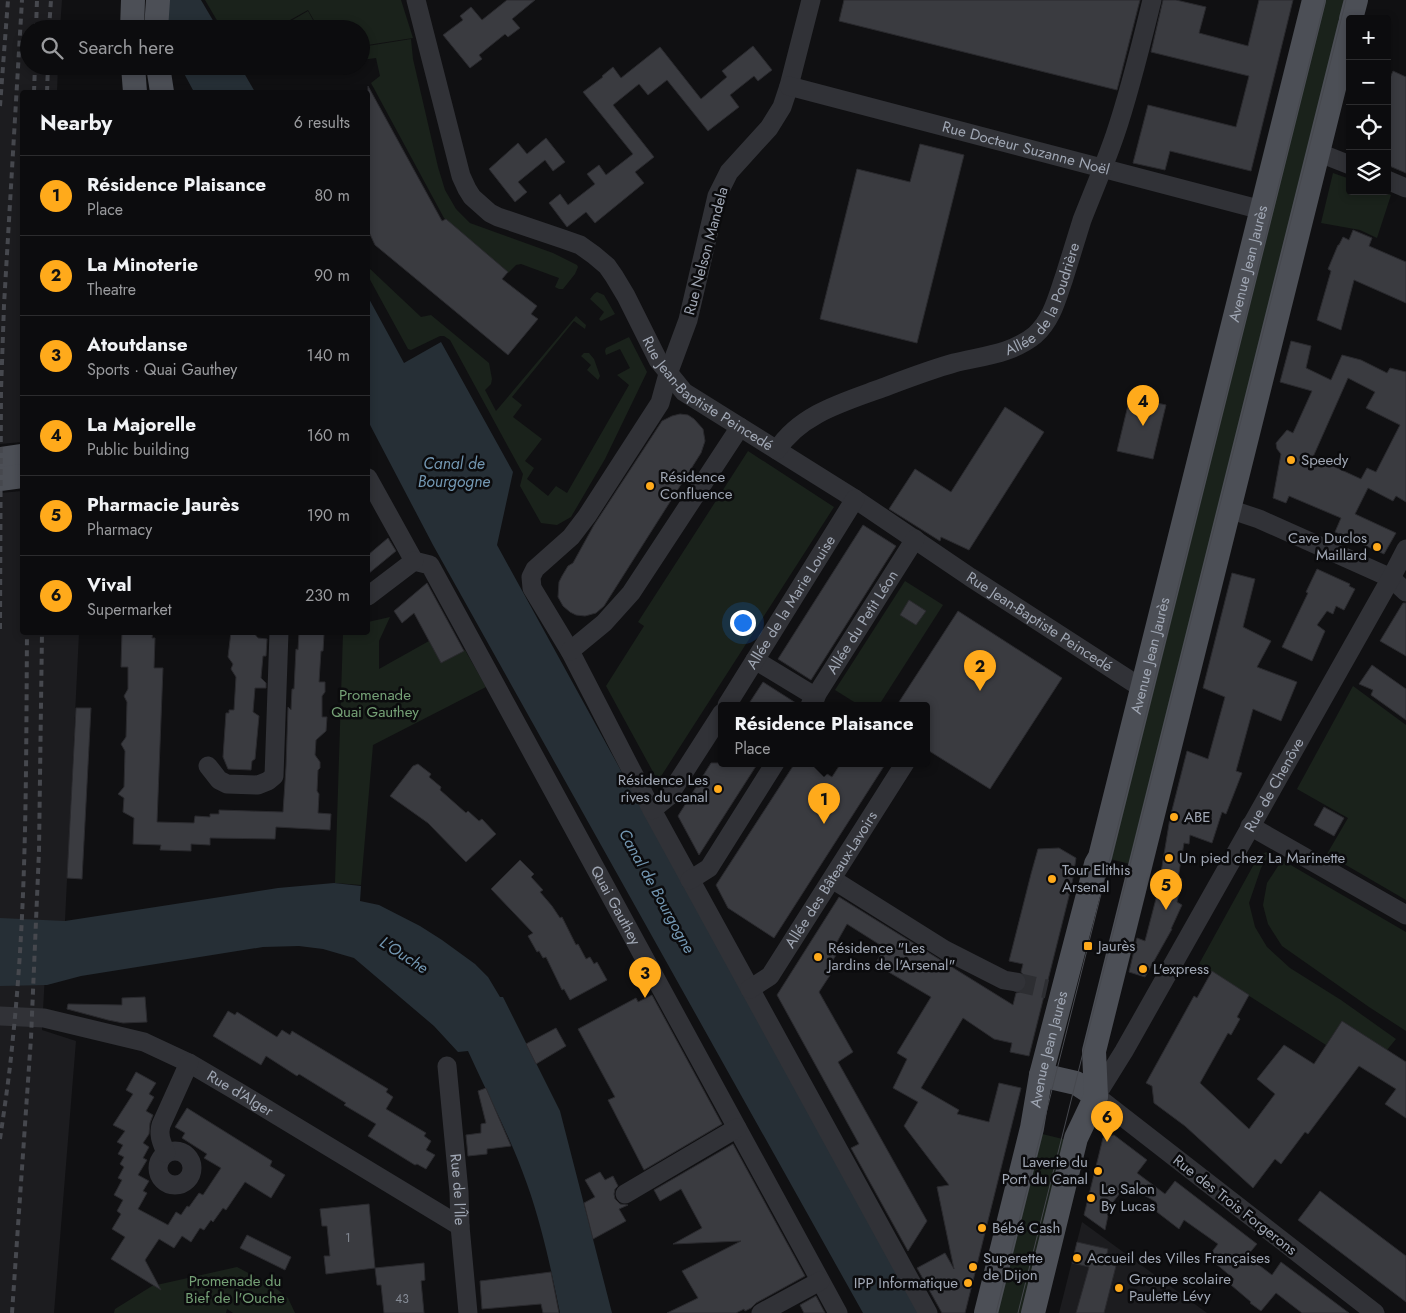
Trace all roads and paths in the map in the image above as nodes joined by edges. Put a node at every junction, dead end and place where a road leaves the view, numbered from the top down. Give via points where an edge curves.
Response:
1 (133, 0) edge
2 (158, 0) edge
3 (416, 0) edge
4 (811, 0) edge
5 (1152, 0) edge
6 (1314, 0) edge
7 (1356, 0) edge
8 (1352, 15) edge
9 (132, 20) edge
10 (157, 20) edge
11 (1346, 40) edge
12 (134, 75) edge
13 (159, 75) edge
14 (789, 86) junction
15 (135, 90) edge
16 (162, 90) edge
17 (1318, 152) junction
18 (1346, 163) edge
19 (1102, 169) junction
20 (1391, 182) edge
21 (1406, 188) edge
22 (1262, 210) junction
23 (668, 374) junction
24 (740, 428) junction
25 (777, 450) junction
26 (20, 456) edge
27 (0, 459) edge
28 (20, 476) edge
29 (0, 479) edge
30 (370, 488) edge
31 (855, 499) junction
32 (1229, 509) junction
33 (915, 539) junction
34 (1406, 549) edge
35 (414, 560) junction
36 (1391, 578) junction
37 (1406, 592) edge
38 (370, 594) edge
39 (279, 635) edge
40 (570, 651) junction
41 (755, 660) junction
42 (1142, 686) junction
43 (813, 701) edge
44 (729, 702) edge
45 (718, 719) edge
46 (208, 766) dead end
47 (772, 767) edge
48 (902, 767) edge
49 (652, 810) junction
50 (1250, 826) junction
51 (832, 879) junction
52 (690, 880) junction
53 (1406, 914) edge
54 (1016, 982) tunnel mouth
55 (750, 989) junction
56 (0, 1016) edge
57 (189, 1063) junction
58 (447, 1066) dead end
59 (1042, 1075) junction
60 (1096, 1096) junction
61 (737, 1128) junction
62 (166, 1153) dead end
63 (625, 1194) dead end
64 (460, 1226) junction
65 (820, 1281) junction
66 (468, 1313) edge
67 (761, 1313) edge
68 (838, 1313) edge
69 (928, 1313) edge
70 (986, 1313) edge
71 (1033, 1313) edge
72 (1375, 1313) edge

1 - 9 main road
2 - 10 main road
3 - 23 street, Rue Jean-Baptiste Peincedé via 467,189 478,203 498,217 563,238 607,266
4 - 14 street, Rue Nelson Mandela
5 - 19 street, Allée de la Poudrière via 1116,134
6 - 22 main road, Avenue Jean Jaurès
7 - 8 main road
11 - 17 main road
12 - 15 main road
13 - 16 main road
14 - 19 street, Rue Docteur Suzanne Noël
14 - 23 street, Rue Nelson Mandela via 776,119 729,172 720,190 688,320
17 - 18 street
17 - 32 main road
19 - 22 street, Rue Docteur Suzanne Noël
19 - 25 street, Allée de la Poudrière via 1055,306 1036,334 1010,350 953,363 827,408 792,431
20 - 21 street
22 - 42 main road, Avenue Jean Jaurès
23 - 24 street, Rue Jean-Baptiste Peincedé via 684,392
23 - 40 street, Rue Nelson Mandela via 660,403 587,516 571,538 535,569 532,577 532,588
24 - 25 street, Rue Jean-Baptiste Peincedé
24 - 40 street via 631,593 604,623
25 - 31 street, Rue Jean-Baptiste Peincedé
26 - 27 main road
28 - 29 main road
30 - 35 street, Quai Gauthey
31 - 33 street, Rue Jean-Baptiste Peincedé
31 - 41 street, Allée de la Marie Louise
32 - 36 street via 1259,519
32 - 60 main road via 1094,1051
33 - 42 street, Rue Jean-Baptiste Peincedé
33 - 43 street, Allée du Petit Léon
34 - 36 street, Rue de Chenôve
35 - 38 street
35 - 61 street, Quai Gauthey via 430,565
36 - 37 street
36 - 50 street, Rue de Chenôve
39 - 46 street via 274,776 258,785 227,784 219,780
40 - 49 street, Rue Nelson Mandela
41 - 43 street
41 - 44 street, Allée de la Marie Louise
42 - 59 main road, Avenue Jean Jaurès via 1100,857 1054,991
45 - 49 street via 668,798
47 - 52 street via 709,868
48 - 51 street, Allée des Bâteaux-Lavoirs
49 - 52 street, Rue Nelson Mandela
50 - 53 street
50 - 60 street, Rue de Chenôve
51 - 54 street via 945,950 1004,980
51 - 55 street, Allée des Bâteaux-Lavoirs via 770,976
52 - 55 street, Rue Nelson Mandela
55 - 69 street, Rue Nelson Mandela
56 - 57 street, Rue d'Alger via 44,1018 144,1042
57 - 62 street via 159,1132
57 - 64 street, Rue d'Alger
58 - 64 street, Rue de l'Île
59 - 60 main road via 1076,1083
59 - 70 main road, Avenue Jean Jaurès
60 - 71 main road via 1076,1138
60 - 72 street, Rue des Trois Forgerons
61 - 63 street
61 - 65 street, Quai Gauthey
64 - 66 street, Rue de l'Île
65 - 67 street
65 - 68 street, Quai Gauthey

